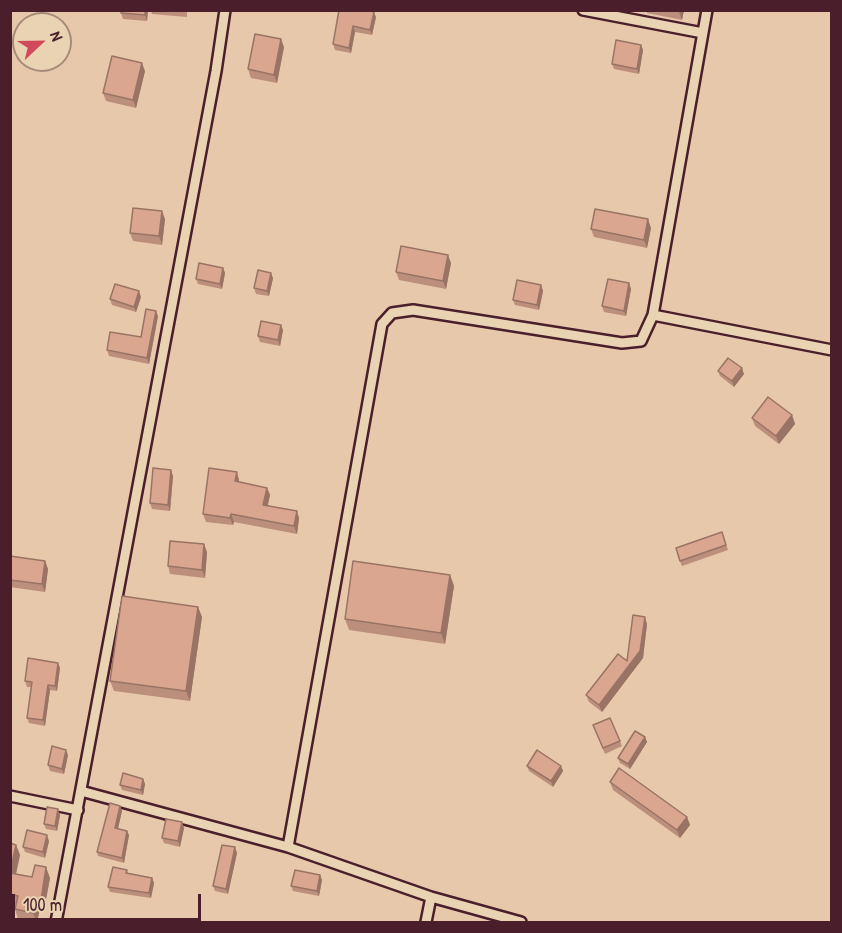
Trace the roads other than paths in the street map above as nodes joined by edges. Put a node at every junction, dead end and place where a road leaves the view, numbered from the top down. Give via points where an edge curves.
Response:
1 (225, 10) edge
2 (583, 10) edge
3 (707, 10) edge
4 (703, 33) junction
5 (653, 315) junction
6 (831, 350) edge
7 (81, 791) junction
8 (10, 796) edge
9 (78, 810) junction
10 (288, 847) junction
11 (431, 897) junction
12 (56, 922) edge
13 (426, 922) edge
14 (521, 922) edge

1 - 7 street
2 - 4 street
3 - 4 street
4 - 5 street
5 - 6 street
5 - 10 street via 644,337 634,344 413,310 398,310 381,324
7 - 9 street
7 - 10 street
8 - 9 street
9 - 12 street
10 - 11 street
11 - 13 street
11 - 14 street

